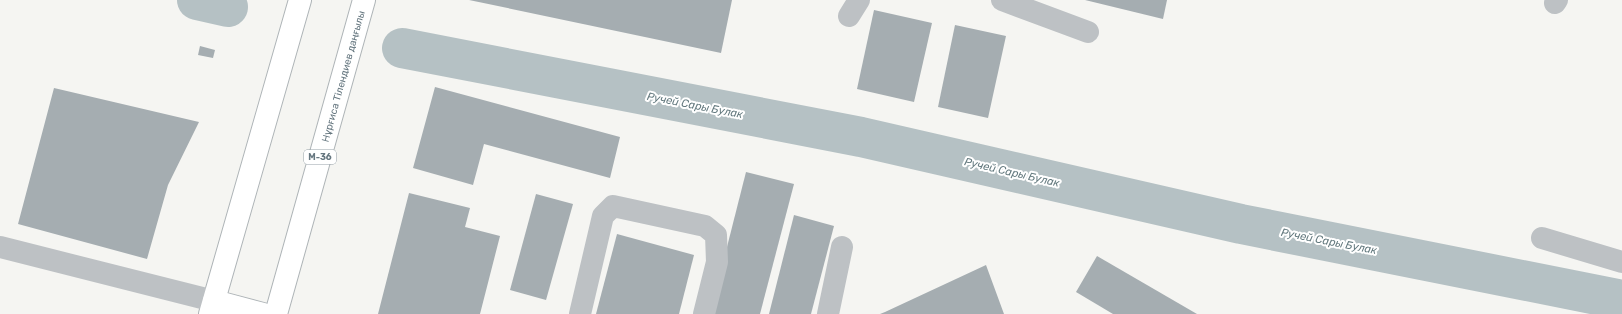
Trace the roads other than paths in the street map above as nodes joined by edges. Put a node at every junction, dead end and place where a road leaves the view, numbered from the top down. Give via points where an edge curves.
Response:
1 (300, 0) edge
2 (364, 0) edge
3 (1002, 0) edge
4 (1088, 32) dead end
5 (1542, 238) dead end
6 (0, 247) edge
7 (842, 247) dead end
8 (1622, 262) edge
9 (212, 307) edge
10 (263, 314) edge
11 (276, 314) edge
12 (580, 314) edge
13 (704, 314) edge
14 (828, 314) edge

1 - 9 main road
2 - 11 main road, Нұрғиса Тілендиев даңғылы / M-36
3 - 4 street
5 - 8 street
6 - 9 street
7 - 14 street
9 - 10 main road
12 - 13 street via 604,216 613,206 705,226 716,234 717,262

